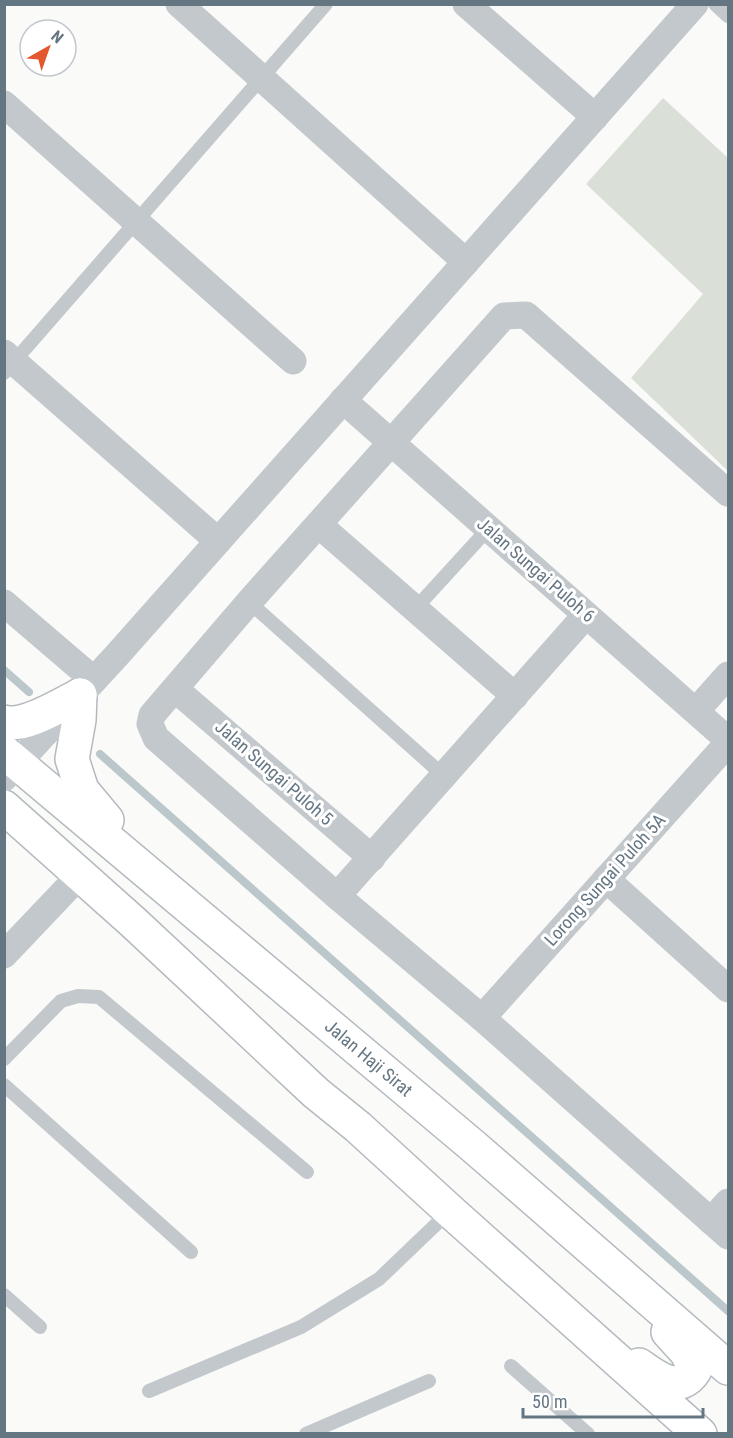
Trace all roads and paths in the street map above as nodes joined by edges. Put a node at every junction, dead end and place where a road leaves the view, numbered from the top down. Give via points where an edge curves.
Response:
1 (179, 4) edge
2 (326, 4) edge
3 (466, 4) edge
4 (695, 4) edge
5 (715, 4) edge
6 (729, 16) edge
7 (261, 78) junction
8 (4, 104) edge
9 (595, 117) junction
10 (136, 222) junction
11 (466, 262) junction
12 (293, 361) dead end
13 (8, 363) edge
14 (343, 400) junction
15 (391, 443) junction
16 (729, 493) edge
17 (319, 525) junction
18 (488, 529) junction
19 (218, 541) junction
20 (249, 602) junction
21 (4, 603) edge
22 (415, 609) junction
23 (586, 615) junction
24 (729, 675) edge
25 (87, 688) junction
26 (175, 689) junction
27 (515, 696) junction
28 (696, 711) junction
29 (4, 722) edge
30 (729, 741) edge
31 (9, 764) edge
32 (444, 776) junction
33 (4, 807) edge
34 (372, 858) junction
35 (80, 875) junction
36 (606, 879) junction
37 (338, 896) junction
38 (219, 933) junction
39 (4, 955) edge
40 (729, 989) edge
41 (482, 1018) junction
42 (4, 1059) edge
43 (4, 1085) edge
44 (307, 1172) dead end
45 (450, 1211) junction
46 (723, 1220) edge
47 (191, 1251) dead end
48 (599, 1255) junction
49 (4, 1295) edge
50 (563, 1310) junction
51 (40, 1327) dead end
52 (511, 1366) dead end
53 (729, 1368) edge
54 (429, 1381) dead end
55 (149, 1391) dead end
56 (306, 1434) edge
57 (588, 1434) edge
58 (700, 1434) edge

1 - 7 street
2 - 7 lane
3 - 9 street
4 - 9 street
5 - 6 lane
7 - 10 lane
7 - 11 street
8 - 10 street
9 - 11 street
10 - 12 street
10 - 13 lane
11 - 14 street
13 - 19 street
14 - 15 street, Jalan Sungai Puloh 6
14 - 19 street
15 - 16 street via 504,316 526,315
15 - 17 street
15 - 18 street, Jalan Sungai Puloh 6
17 - 20 street
17 - 22 street
18 - 22 lane
18 - 23 street, Jalan Sungai Puloh 6
19 - 25 street
20 - 26 street
20 - 32 lane
21 - 25 street
22 - 27 street
23 - 27 street
23 - 28 street, Jalan Sungai Puloh 6
24 - 28 street
25 - 29 main road via 32,720
25 - 31 street
25 - 38 main road via 72,759 82,790 118,834
26 - 34 street, Jalan Sungai Puloh 5
26 - 37 street via 152,715 150,724 156,738
27 - 32 street
28 - 30 street, Jalan Sungai Puloh 6
30 - 36 street, Lorong Sungai Puloh 5A
31 - 38 main road, Jalan Haji Sirat
32 - 34 street
33 - 35 main road
34 - 37 street
35 - 39 street
35 - 45 main road
36 - 40 street
36 - 41 street, Lorong Sungai Puloh 5A
37 - 41 street
38 - 48 main road, Jalan Haji Sirat
41 - 46 street
42 - 44 lane via 61,1001 78,996 99,997
43 - 47 lane
45 - 50 main road
45 - 55 lane via 379,1280 301,1327
48 - 50 main road via 687,1353 695,1370 683,1382 672,1384 650,1373
48 - 53 main road, Jalan Haji Sirat
49 - 51 lane
50 - 58 main road
52 - 57 lane
54 - 56 lane

